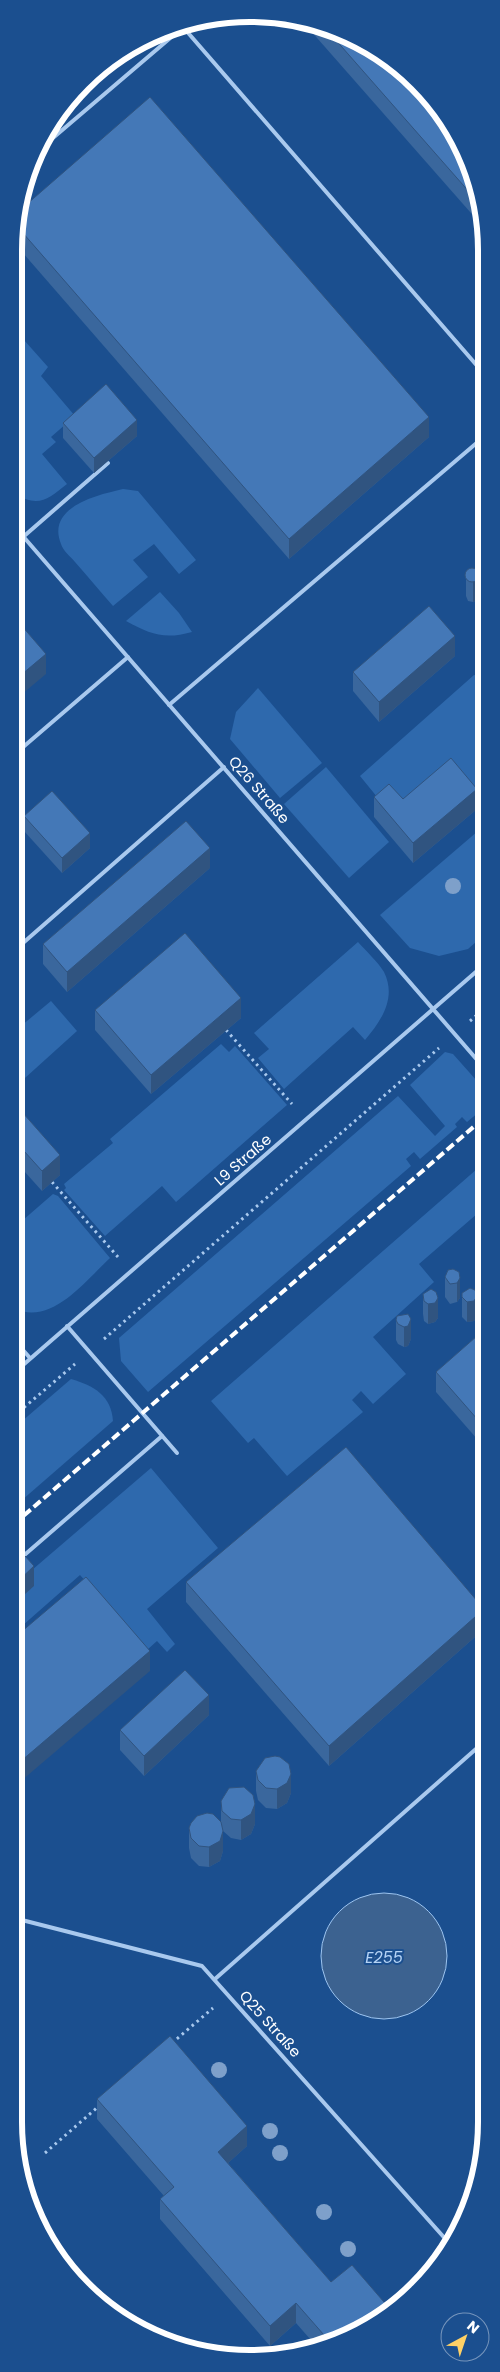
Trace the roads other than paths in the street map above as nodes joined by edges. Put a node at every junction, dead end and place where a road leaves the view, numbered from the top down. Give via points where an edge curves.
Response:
1 (187, 31) edge
2 (171, 37) edge
3 (51, 140) edge
4 (478, 367) edge
5 (478, 442) edge
6 (108, 463) edge
7 (24, 537) joint
8 (128, 657) junction
9 (169, 704) junction
10 (22, 748) edge
11 (224, 767) junction
12 (22, 944) edge
13 (478, 970) edge
14 (434, 1008) junction
15 (478, 1061) edge
16 (67, 1326) junction
17 (22, 1349) edge
18 (30, 1358) junction
19 (22, 1365) edge
20 (162, 1436) junction
21 (177, 1453) dead end
22 (22, 1557) edge
23 (478, 1747) edge
24 (22, 1920) edge
25 (215, 1979) junction
26 (445, 2239) edge

1 - 4 lane
2 - 3 lane
5 - 9 lane
6 - 7 lane
7 - 8 lane, Q26 Straße
8 - 9 lane, Q26 Straße
8 - 10 lane
9 - 11 lane, Q26 Straße
11 - 12 lane
11 - 14 lane, Q26 Straße
13 - 14 lane, L9 Straße
14 - 15 lane, Q26 Straße
14 - 16 lane, L9 Straße
16 - 18 lane, L9 Straße
16 - 20 lane
17 - 18 lane
18 - 19 lane, L9 Straße
20 - 21 lane
20 - 22 lane
23 - 25 lane
24 - 25 lane, Q25 Straße via 202,1966
25 - 26 lane, Q25 Straße

